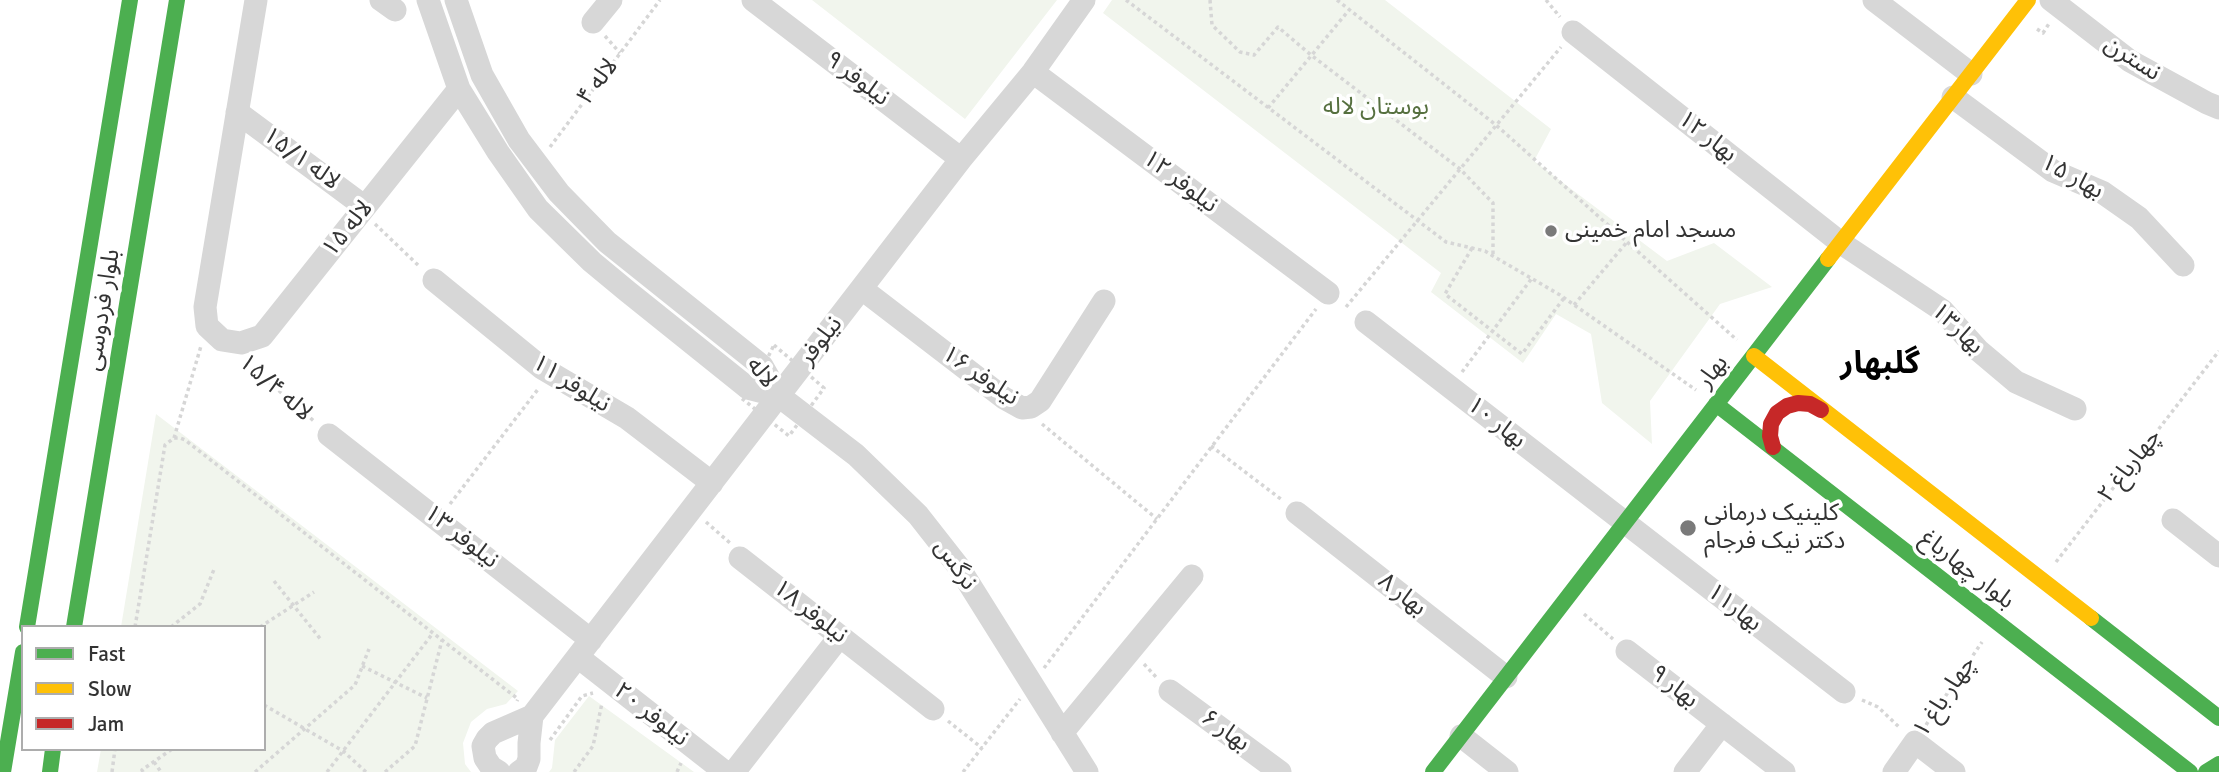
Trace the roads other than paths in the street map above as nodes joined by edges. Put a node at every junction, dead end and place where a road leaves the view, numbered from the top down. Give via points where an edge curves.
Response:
1 (130, 0) edge
2 (177, 0) edge
3 (256, 0) edge
4 (428, 0) edge
5 (456, 0) edge
6 (611, 0) edge
7 (753, 0) edge
8 (1084, 0) edge
9 (1874, 0) edge
10 (2028, 0) edge
11 (2051, 0) edge
12 (593, 22) dead end
13 (1573, 32) road end
14 (1033, 72) junction
15 (1971, 74) junction
16 (459, 89) junction
17 (1953, 97) junction
18 (2219, 107) edge
19 (237, 112) junction
20 (961, 159) junction
21 (365, 206) junction
22 (1841, 243) junction
23 (2183, 265) dead end
24 (434, 280) road end
25 (862, 289) junction
26 (1328, 293) road end
27 (1104, 301) dead end
28 (1366, 322) dead end
29 (1754, 356) junction
30 (779, 396) junction
31 (1716, 404) junction
32 (2075, 409) dead end
33 (1821, 410) junction
34 (329, 435) road end
35 (1773, 447) junction
36 (712, 483) junction
37 (1297, 513) road end
38 (2173, 520) dead end
39 (1625, 523) junction
40 (2219, 556) edge
41 (740, 558) road end
42 (1192, 576) dead end
43 (27, 625) edge
44 (74, 625) edge
45 (840, 636) junction
46 (585, 649) junction
47 (1627, 651) road end
48 (21, 662) edge
49 (1506, 677) junction
50 (1170, 691) road end
51 (1844, 692) road end
52 (933, 709) road end
53 (533, 716) junction
54 (2219, 718) edge
55 (1722, 724) junction
56 (1062, 733) junction
57 (1461, 736) junction
58 (53, 751) edge
59 (3, 754) edge
60 (2219, 764) edge
61 (50, 771) edge
62 (3, 772) edge
63 (499, 772) edge
64 (519, 772) edge
65 (725, 772) edge
66 (734, 772) edge
67 (1087, 772) edge
68 (1280, 772) edge
69 (1433, 772) edge
70 (1507, 772) edge
71 (1685, 772) edge
72 (1784, 772) edge
73 (1894, 772) edge
74 (1954, 772) edge
75 (2190, 772) edge
76 (2206, 772) edge

1 - 43 street, بلوار فردوسی
2 - 44 street, بلوار فردوسی
3 - 19 street
4 - 16 street, لاله
5 - 30 street, لاله via 482,75 519,140 559,193 607,242 762,366
6 - 12 street
7 - 20 street, نیلوفر ۹
8 - 14 street, نیلوفر
9 - 15 street
10 - 15 street, بهار
11 - 18 street, نسترن via 2130,61
13 - 22 street, بهار ۱۲
14 - 20 street, نیلوفر
14 - 26 street, نیلوفر ۱۲
15 - 17 street, بهار
16 - 21 street, لاله ۱۵
16 - 30 street, لاله via 538,209 592,262 748,388
17 - 22 street, بهار
17 - 23 street, بهار ۱۵ via 2053,171 2102,192 2139,218
19 - 21 street, لاله ۱۵/۱
19 - 21 street, لاله ۱۵ via 205,307 215,333 242,343 262,336
20 - 25 street, نیلوفر
22 - 29 street, بهار
22 - 32 street, بهار۱۳ via 1942,310 1978,350 2016,382
24 - 36 street, نیلوفر ۱۱ via 550,373 627,418
25 - 27 street, نیلوفر ۱۶ via 1022,408 1040,401
25 - 30 street, نیلوفر
28 - 39 street, بهار ۱۰
29 - 31 street, بهار
29 - 33 street, بلوار چهارباغ
30 - 36 street, نیلوفر
30 - 56 street, نرگس via 856,455 918,515 958,566
31 - 35 street, بلوار چهارباغ
31 - 39 street, بهار
33 - 35 street via 1798,402 1777,413 1771,424
33 - 54 street, بلوار چهارباغ
34 - 46 street, نیلوفر ۱۳ via 438,520
35 - 75 street, بلوار چهارباغ
36 - 46 street, نیلوفر
37 - 49 street, بهار ۸
38 - 40 street
39 - 49 street, بهار
39 - 51 street, بهار۱۱
41 - 45 street, نیلوفر ۱۸
42 - 56 street
45 - 52 street, نیلوفر ۱۸
45 - 66 street
46 - 53 street, نیلوفر
46 - 65 street, نیلوفر ۲۰
47 - 55 street, بهار ۹
48 - 59 street
49 - 57 street, بهار
50 - 68 street, بهار ۶
53 - 63 street via 487,739 485,758
53 - 64 street via 529,759
55 - 71 street
55 - 72 street, بهار ۹
56 - 67 street, نرگس
57 - 69 street, بهار
57 - 70 street
58 - 61 street
59 - 62 street
60 - 76 street
73 - 74 street, چهار باغ ۱ via 1915,742

